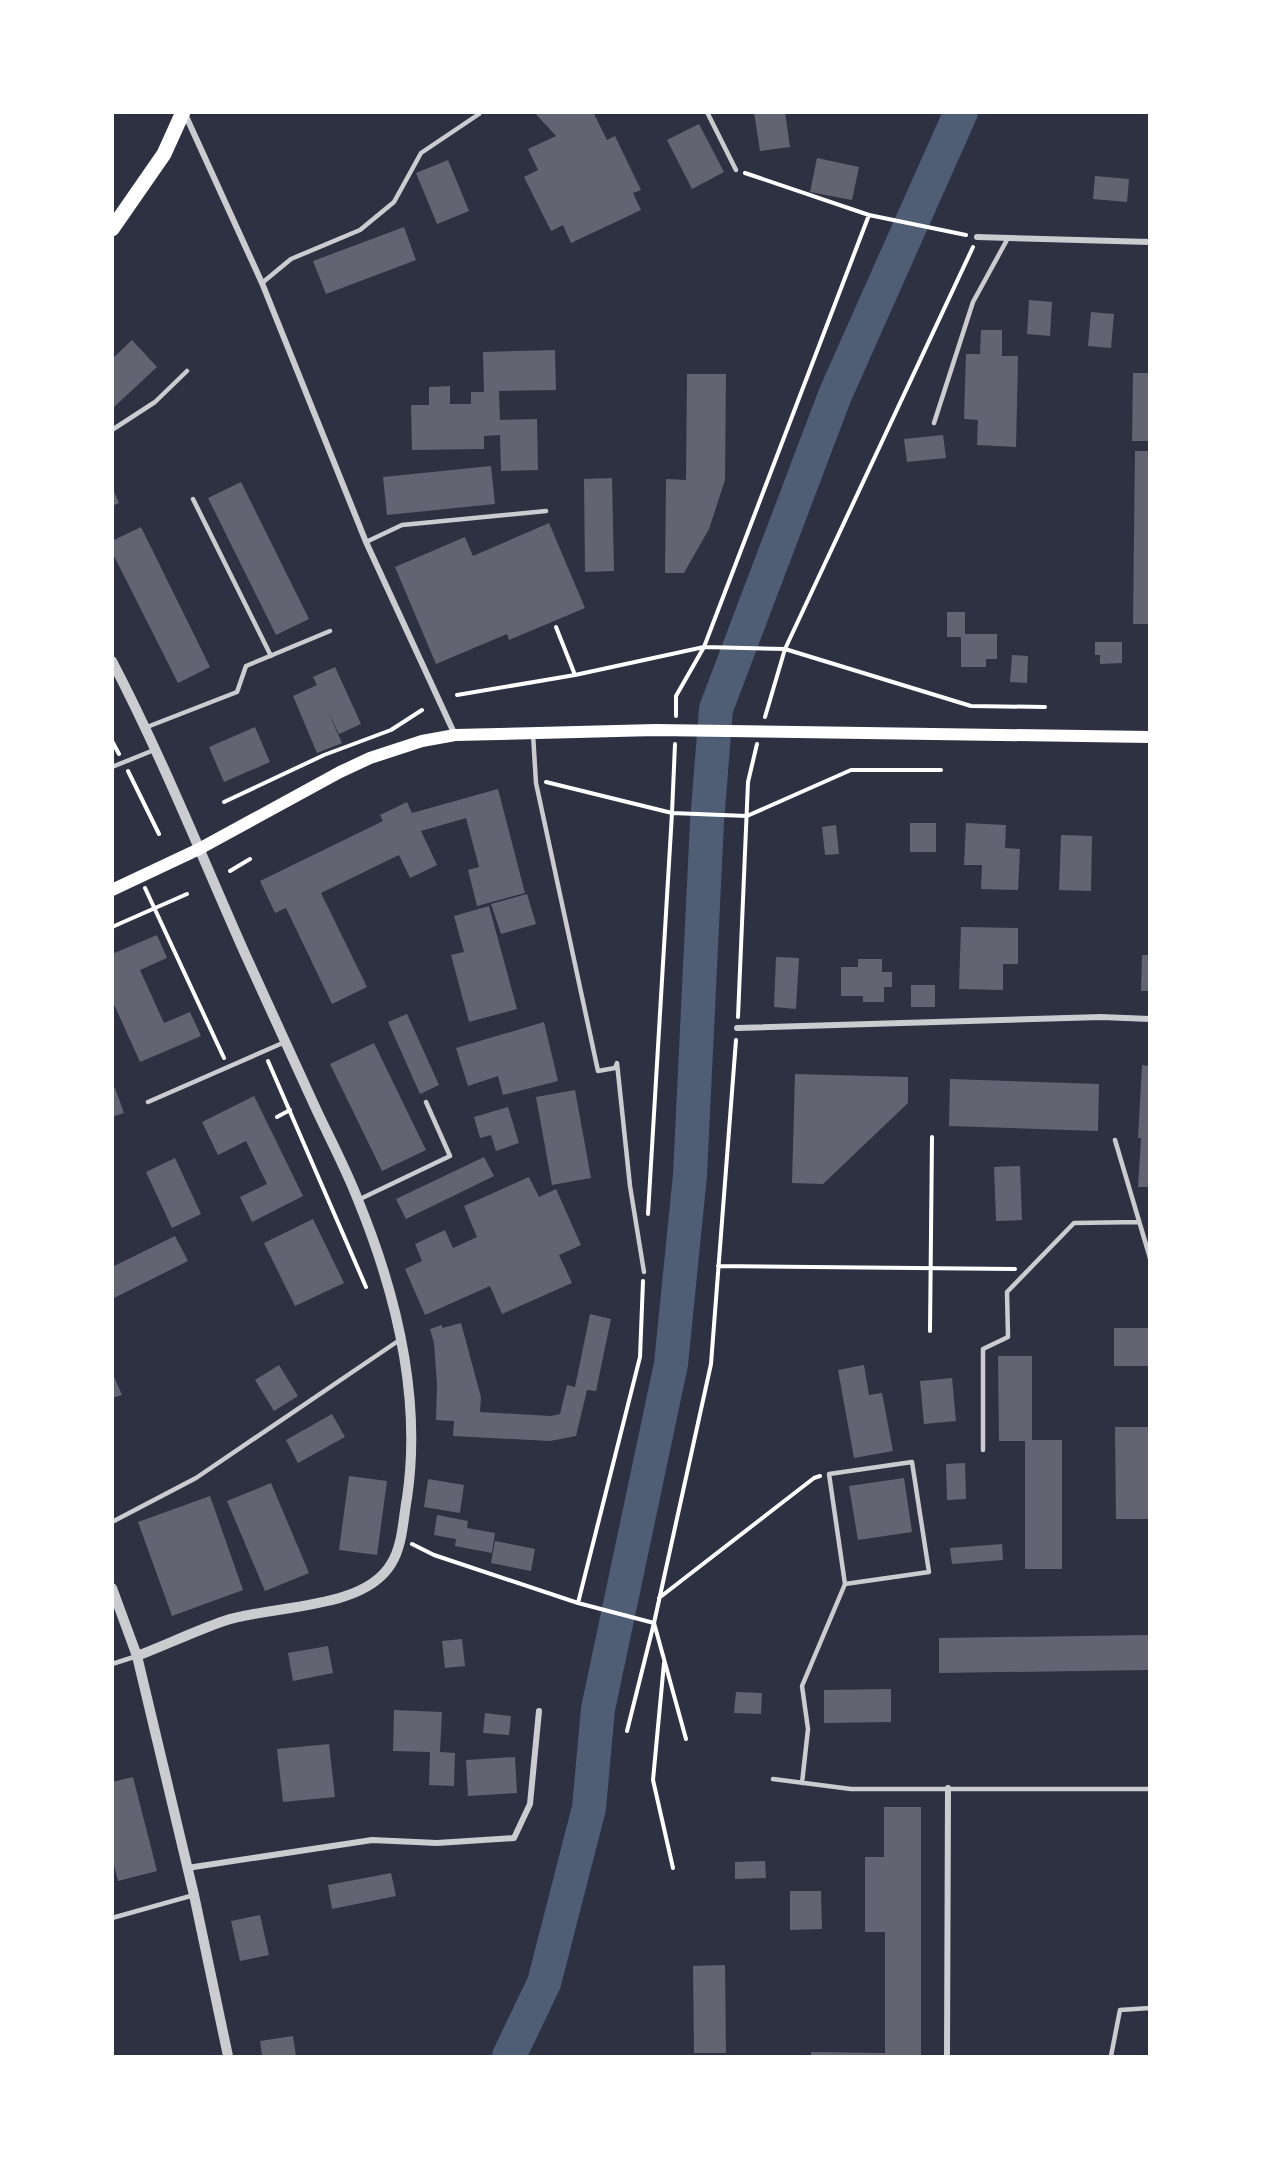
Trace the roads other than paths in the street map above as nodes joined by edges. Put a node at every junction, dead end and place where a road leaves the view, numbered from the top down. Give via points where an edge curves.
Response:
1 (184, 112) edge
2 (707, 112) edge
3 (479, 114) edge
4 (736, 170) road end
5 (112, 229) edge
6 (977, 237) road end
7 (1008, 238) junction
8 (1149, 242) edge
9 (262, 284) junction
10 (187, 371) dead end
11 (934, 423) dead end
12 (112, 430) edge
13 (193, 499) dead end
14 (546, 511) dead end
15 (366, 542) junction
16 (330, 631) dead end
17 (271, 656) junction
18 (112, 661) edge
19 (147, 727) junction
20 (533, 734) junction
21 (455, 735) junction
22 (1149, 737) edge
23 (157, 749) junction
24 (112, 767) edge
25 (199, 849) junction
26 (112, 890) edge
27 (1149, 1018) edge
28 (737, 1028) road end
29 (285, 1042) junction
30 (148, 1102) dead end
31 (426, 1102) dead end
32 (1115, 1140) dead end
33 (358, 1200) junction
34 (1139, 1222) junction
35 (1149, 1258) edge
36 (644, 1272) road end
37 (402, 1339) junction
38 (983, 1450) dead end
39 (112, 1522) edge
40 (845, 1584) junction
41 (112, 1588) edge
42 (137, 1656) junction
43 (112, 1664) edge
44 (539, 1711) dead end
45 (773, 1779) dead end
46 (801, 1783) junction
47 (948, 1788) junction
48 (1149, 1789) edge
49 (187, 1868) junction
50 (194, 1895) junction
51 (112, 1918) edge
52 (1149, 2008) edge
53 (228, 2056) edge
54 (947, 2056) edge
55 (1111, 2056) edge

1 - 5 main road via 164,154
1 - 9 street
2 - 4 lane
3 - 9 lane via 421,153 394,201 360,230 291,259
6 - 7 street
7 - 8 street
7 - 11 lane via 974,302
9 - 15 street
10 - 12 lane via 155,402
13 - 17 lane
14 - 15 lane via 402,525
15 - 21 street
16 - 17 lane
17 - 19 lane via 246,666 237,692
18 - 19 street
19 - 23 street
20 - 21 main road
20 - 22 main road via 656,730
20 - 36 lane via 536,783 598,1071 615,1068 617,1063
21 - 25 main road via 370,758
23 - 24 lane
23 - 25 street
25 - 26 main road
25 - 29 street
27 - 28 street
29 - 30 lane
29 - 33 street
31 - 33 lane via 450,1156
32 - 34 lane
33 - 37 street via 391,1292
34 - 35 lane
34 - 38 lane via 1074,1223 1007,1292 1008,1336 983,1349
37 - 39 lane via 196,1478
37 - 42 street via 411,1469 400,1539 391,1564 374,1583 358,1591 303,1607 226,1620
40 - 40 lane via 929,1572 912,1462 829,1474
40 - 46 lane via 802,1686 808,1729
41 - 42 street
42 - 43 lane
42 - 49 street
44 - 49 street via 530,1804 514,1838 437,1843 372,1840
45 - 46 lane
46 - 47 lane via 851,1789
47 - 48 lane
47 - 54 street
49 - 50 street
50 - 51 lane
50 - 53 street
52 - 55 lane via 1120,2010

